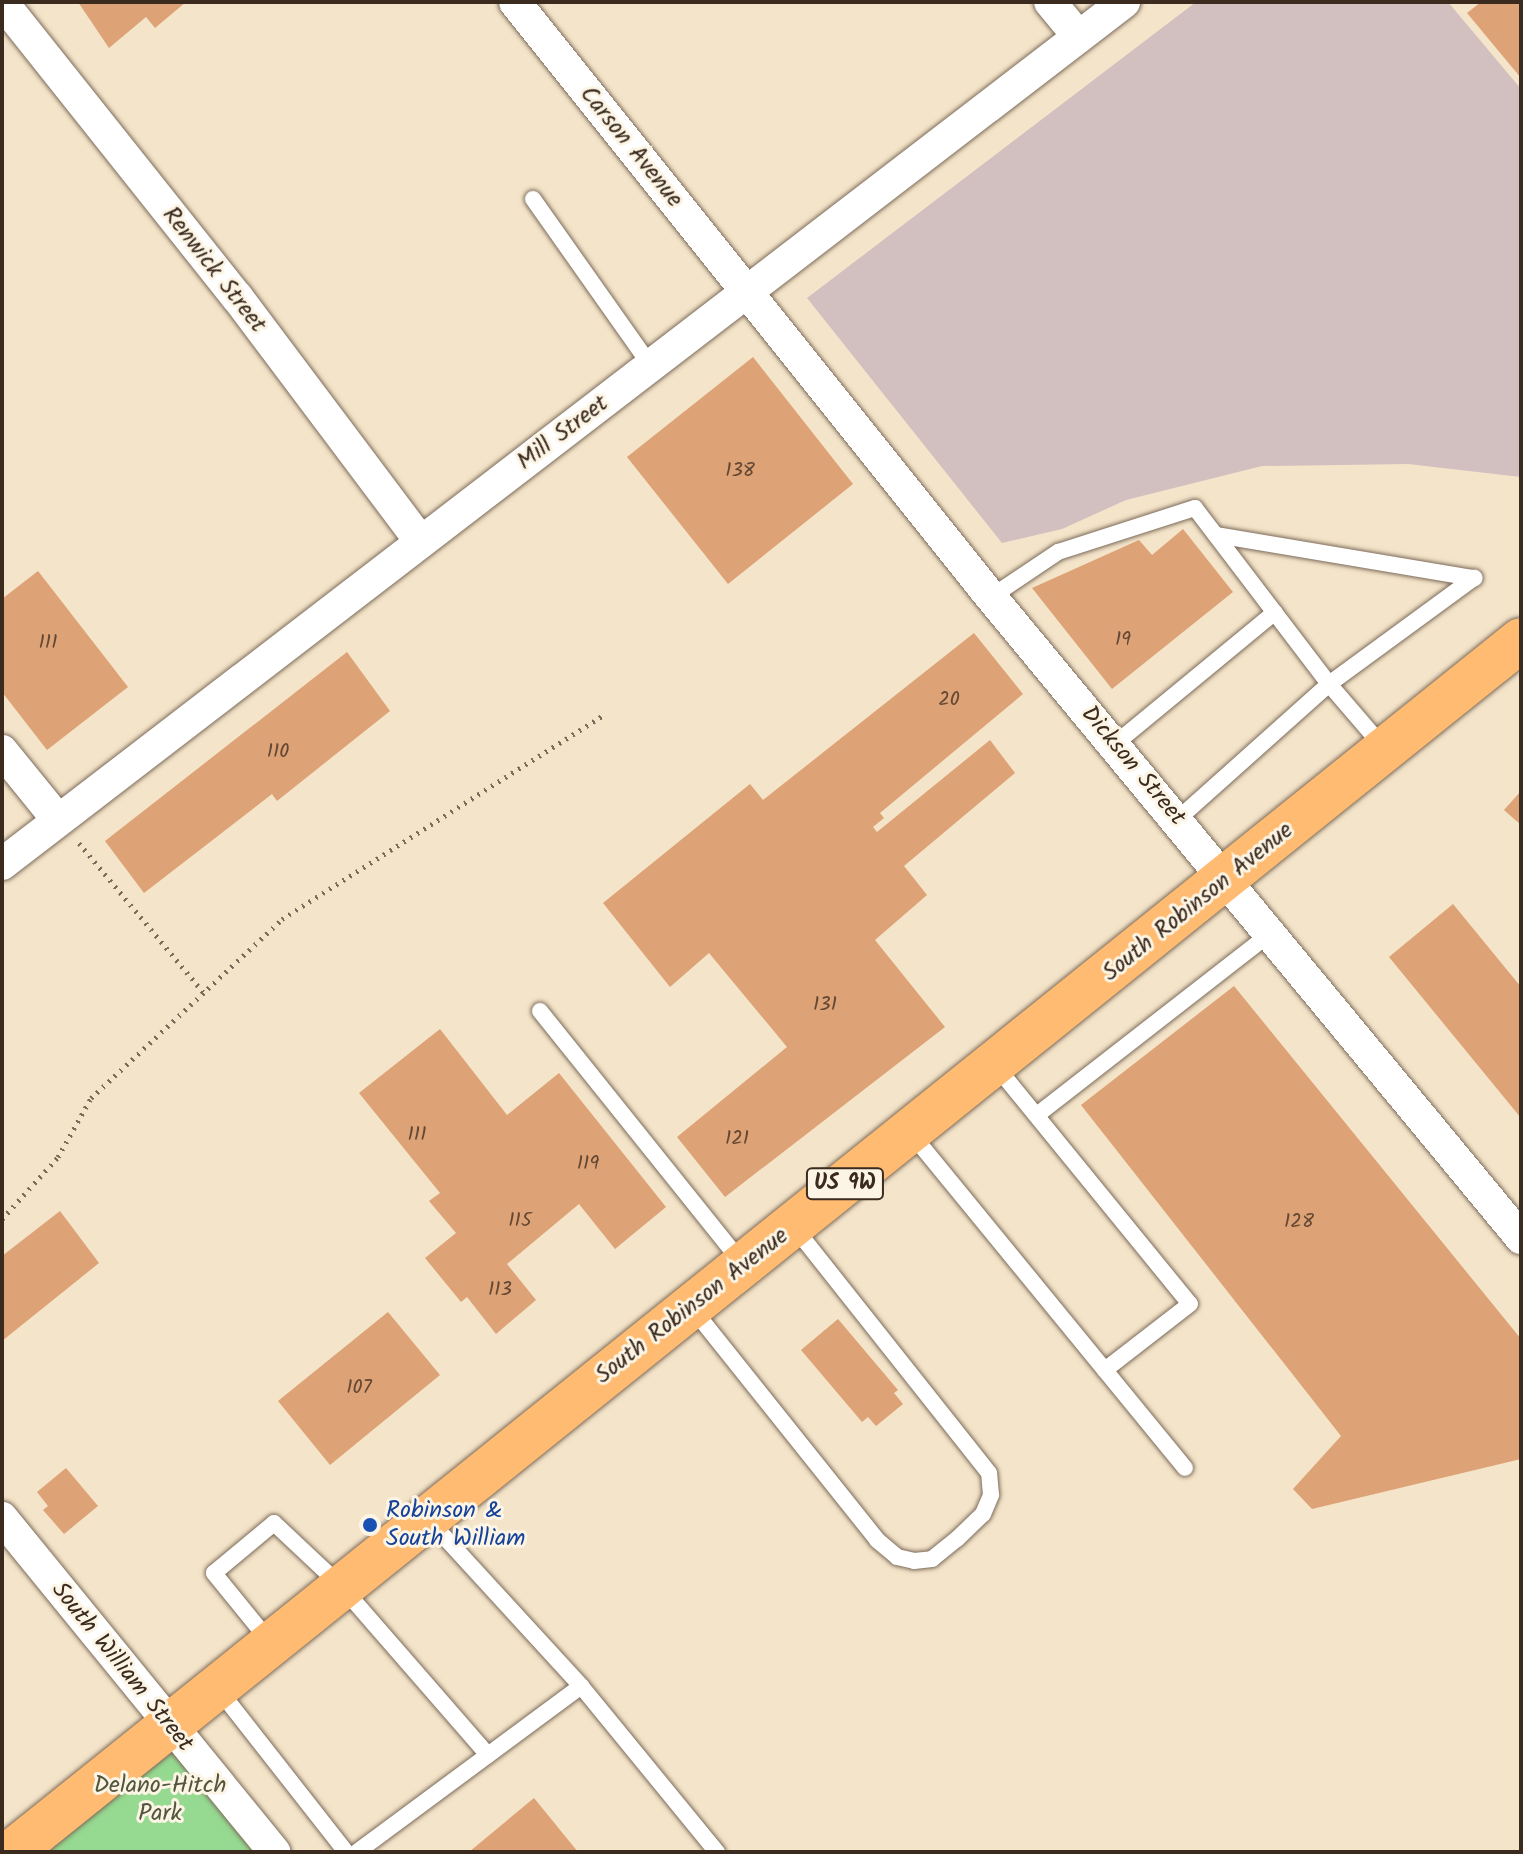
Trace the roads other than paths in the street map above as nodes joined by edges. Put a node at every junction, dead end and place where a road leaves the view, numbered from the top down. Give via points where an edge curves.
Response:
1 (2, 2) edge
2 (515, 2) edge
3 (1050, 2) edge
4 (1124, 2) edge
5 (1079, 37) junction
6 (533, 199) dead end
7 (747, 292) junction
8 (651, 366) junction
9 (1216, 535) junction
10 (421, 542) junction
11 (991, 597) junction
12 (1275, 612) junction
13 (1516, 654) edge
14 (1329, 684) junction
15 (1115, 744) junction
16 (1386, 750) junction
17 (2, 751) edge
18 (1178, 819) junction
19 (58, 820) junction
20 (2, 864) edge
21 (1228, 879) junction
22 (1271, 933) junction
23 (540, 1011) dead end
24 (995, 1065) junction
25 (1037, 1115) junction
26 (910, 1132) junction
27 (793, 1226) junction
28 (1521, 1238) edge
29 (744, 1265) junction
30 (691, 1307) junction
31 (1105, 1370) junction
32 (1185, 1468) dead end
33 (426, 1517) junction
34 (2, 1518) edge
35 (341, 1586) junction
36 (271, 1643) junction
37 (216, 1686) junction
38 (581, 1686) junction
39 (167, 1725) junction
40 (488, 1755) junction
41 (12, 1852) edge
42 (274, 1852) edge
43 (346, 1852) edge
44 (357, 1852) edge
45 (717, 1852) edge

1 - 10 street, Renwick Street via 228,285
2 - 7 street, Carson Avenue
3 - 5 street
4 - 5 street, Mill Street
5 - 7 street, Mill Street
6 - 8 lane
7 - 8 street, Mill Street
7 - 11 street, Dickson Street
8 - 10 street, Mill Street
9 - 11 lane via 1195,508 1058,552
9 - 12 lane
9 - 14 lane via 1474,578
10 - 19 street, Mill Street
11 - 15 street, Dickson Street
12 - 14 lane
12 - 15 lane
13 - 16 highway, South Robinson Avenue / US 9W
14 - 16 lane
14 - 18 lane
15 - 18 street, Dickson Street
16 - 21 highway, South Robinson Avenue / US 9W
17 - 19 street
18 - 21 street, Dickson Street
19 - 20 street, Mill Street
21 - 22 street, Dickson Street
21 - 24 highway, South Robinson Avenue / US 9W
22 - 25 lane
22 - 28 street, Dickson Street
23 - 29 lane
24 - 25 lane
24 - 26 highway, South Robinson Avenue / US 9W
25 - 31 lane via 1190,1304
26 - 27 highway, South Robinson Avenue / US 9W
26 - 31 lane
27 - 29 highway, South Robinson Avenue / US 9W
27 - 30 lane via 989,1473 991,1495 983,1514 932,1559 897,1557 877,1540
29 - 30 highway, South Robinson Avenue / US 9W
30 - 33 highway, South Robinson Avenue / US 9W
31 - 32 lane
33 - 35 highway, South Robinson Avenue / US 9W
33 - 38 lane
34 - 39 street, South William Street
35 - 36 highway, South Robinson Avenue / US 9W
35 - 36 lane via 274,1523 214,1573
35 - 40 lane
36 - 37 highway, South Robinson Avenue / US 9W
37 - 39 highway, South Robinson Avenue / US 9W
37 - 43 lane
38 - 40 lane
38 - 45 lane
39 - 41 highway, South Robinson Avenue / US 9W
39 - 42 street, South William Street
40 - 44 lane

